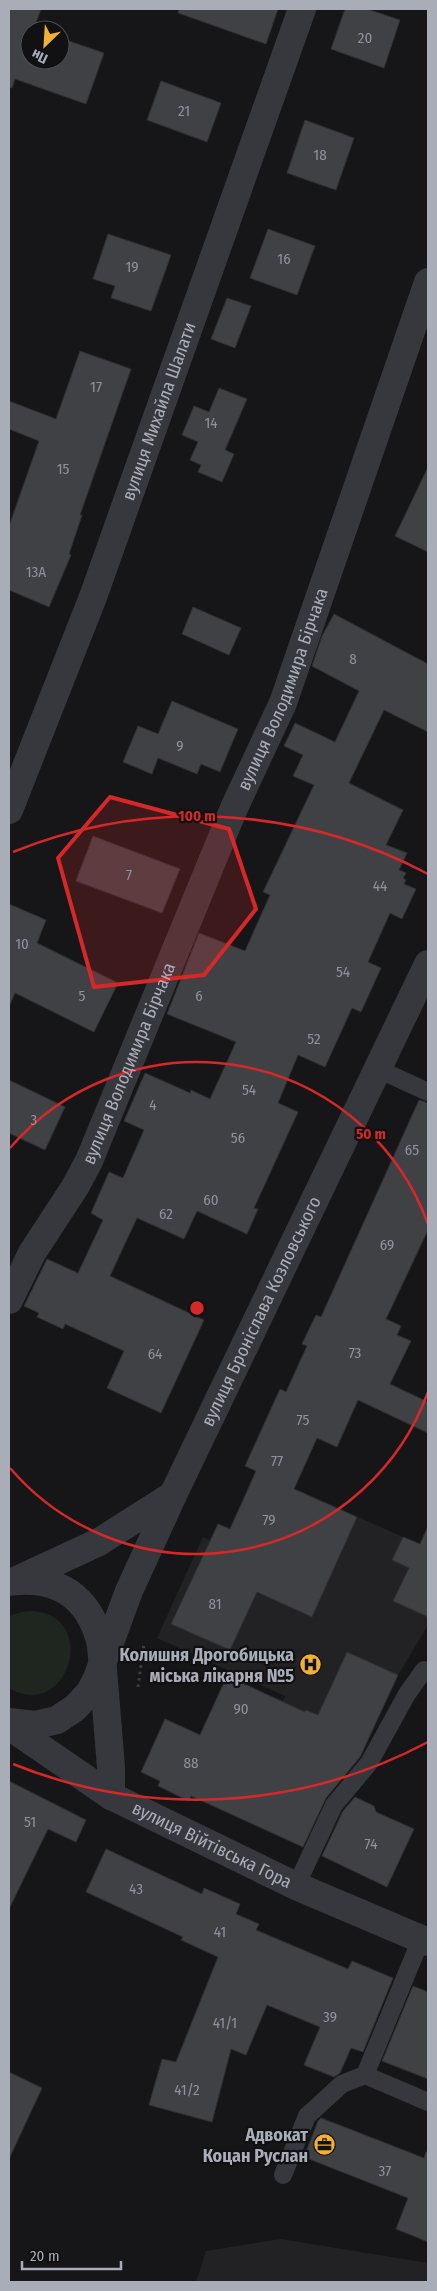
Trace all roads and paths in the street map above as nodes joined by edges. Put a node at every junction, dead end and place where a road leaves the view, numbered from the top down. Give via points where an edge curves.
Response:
1 (302, 9) edge
2 (428, 282) edge
3 (9, 810) edge
4 (428, 964) edge
5 (378, 1069) junction
6 (428, 1092) edge
7 (9, 1300) edge
8 (173, 1495) junction
9 (10, 1582) edge
10 (145, 1641) dead end
11 (102, 1662) junction
12 (424, 1670) dead end
13 (137, 1691) dead end
14 (9, 1722) edge
15 (9, 1726) edge
16 (111, 1796) junction
17 (296, 1886) junction
18 (425, 1941) edge
19 (365, 2075) junction
20 (428, 2102) edge
21 (283, 2175) dead end

1 - 3 street, вулиця Михайла Шалати via 93,597
2 - 7 street, вулиця Володимира Бірчака via 283,703 234,808 88,1160 75,1187 32,1253
4 - 5 street, вулиця Броніслава Козловського
5 - 6 lane
5 - 8 street, вулиця Броніслава Козловського
8 - 9 street via 99,1542
8 - 11 street, вулиця Броніслава Козловського via 129,1591
9 - 11 street via 33,1580 54,1584 73,1595 88,1610 97,1629
10 - 13 path
11 - 14 street, вулиця Броніслава Козловського via 90,1692 57,1720 35,1725
11 - 16 street
12 - 17 lane via 369,1763 334,1805
15 - 16 street, вулиця Війтівська Гора
16 - 17 street, вулиця Війтівська Гора
17 - 18 street, вулиця Війтівська Гора
18 - 19 lane
19 - 20 lane
19 - 21 lane via 342,2084 307,2116

